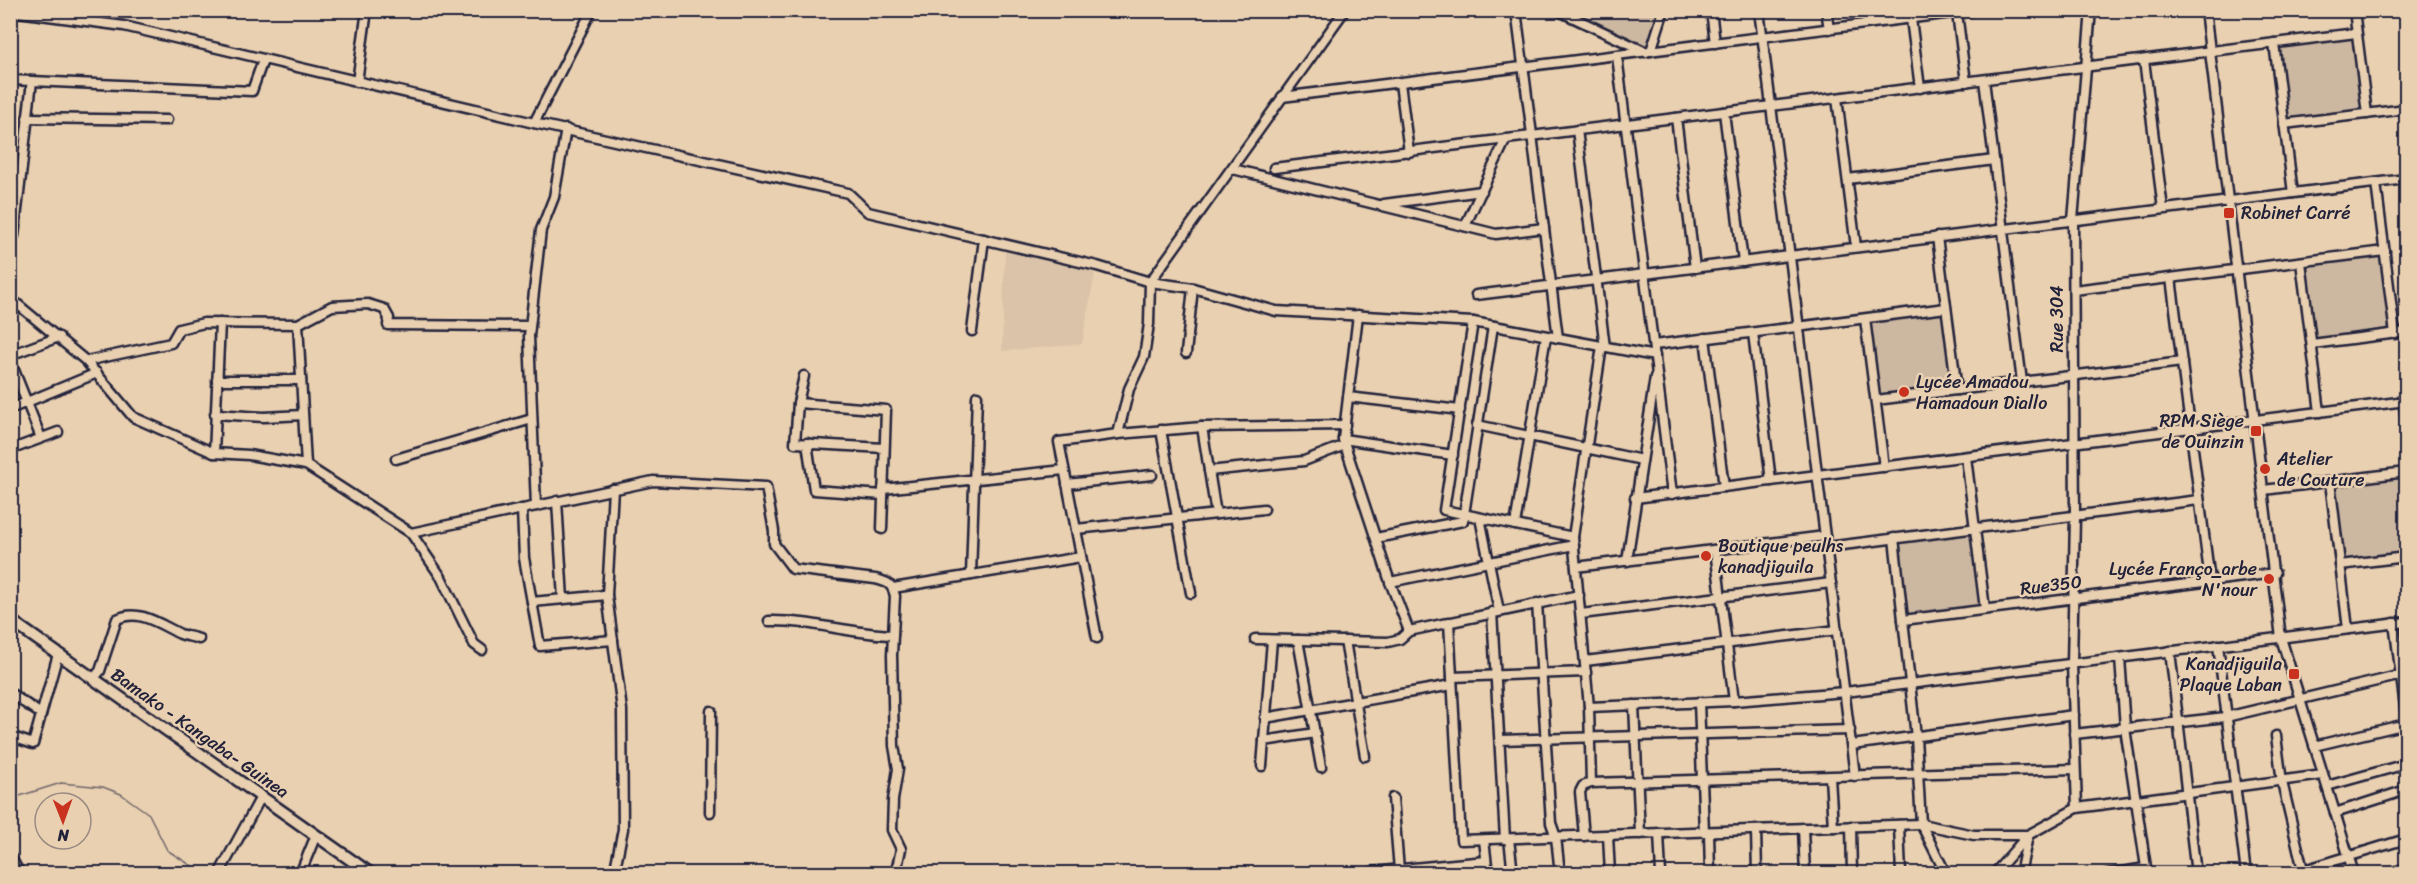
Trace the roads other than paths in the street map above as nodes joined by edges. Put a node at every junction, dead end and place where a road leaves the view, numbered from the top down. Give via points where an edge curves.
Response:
1 (367, 10) edge
2 (592, 10) edge
3 (1345, 10) edge
4 (1516, 10) edge
5 (1557, 10) edge
6 (1664, 10) edge
7 (1711, 10) edge
8 (1759, 10) edge
9 (1826, 10) edge
10 (2091, 10) edge
11 (2205, 10) edge
12 (2354, 10) edge
13 (10, 11) edge
14 (1976, 11) edge
15 (1957, 13) junction
16 (1911, 19) junction
17 (1829, 29) junction
18 (2356, 33) junction
19 (1762, 37) junction
20 (1715, 43) junction
21 (2274, 43) junction
22 (2210, 51) junction
23 (1649, 52) junction
24 (1617, 56) junction
25 (263, 60) junction
26 (2144, 60) junction
27 (1523, 67) junction
28 (2086, 67) junction
29 (10, 80) edge
30 (1984, 80) junction
31 (32, 81) junction
32 (357, 82) junction
33 (1966, 82) junction
34 (1400, 83) junction
35 (1920, 88) junction
36 (1282, 97) junction
37 (1838, 98) junction
38 (1771, 106) junction
39 (2406, 109) edge
40 (1725, 112) junction
41 (2367, 114) junction
42 (27, 118) junction
43 (1676, 118) junction
44 (167, 120) dead end
45 (534, 123) junction
46 (1626, 124) junction
47 (2284, 124) junction
48 (566, 129) junction
49 (1577, 130) junction
50 (1532, 136) junction
51 (1506, 139) junction
52 (1409, 152) junction
53 (1994, 160) junction
54 (1274, 168) dead end
55 (1233, 169) junction
56 (1848, 179) junction
57 (2406, 179) edge
58 (2376, 183) junction
59 (1482, 191) junction
60 (2293, 193) junction
61 (2228, 201) junction
62 (1380, 205) junction
63 (2163, 209) junction
64 (2073, 220) junction
65 (1465, 226) junction
66 (1544, 228) junction
67 (2003, 229) junction
68 (14, 236) dead end
69 (1937, 237) junction
70 (984, 239) junction
71 (1856, 248) junction
72 (2385, 251) junction
73 (1790, 256) junction
74 (1743, 262) junction
75 (2301, 262) junction
76 (1695, 268) junction
77 (2237, 270) junction
78 (1645, 274) junction
79 (2171, 278) junction
80 (1596, 280) junction
81 (1150, 282) junction
82 (1551, 286) junction
83 (1193, 288) junction
84 (2074, 290) junction
85 (1476, 295) dead end
86 (10, 298) edge
87 (1946, 308) junction
88 (1358, 315) junction
89 (1865, 319) junction
90 (1473, 322) junction
91 (220, 323) junction
92 (298, 324) junction
93 (530, 326) junction
94 (1493, 326) junction
95 (1799, 327) junction
96 (972, 331) dead end
97 (2406, 332) edge
98 (1753, 333) junction
99 (2396, 334) junction
100 (1546, 336) junction
101 (59, 338) junction
102 (1558, 338) junction
103 (1705, 339) junction
104 (2312, 344) junction
105 (1654, 345) junction
106 (1604, 347) junction
107 (1186, 353) dead end
108 (1655, 356) junction
109 (10, 357) edge
110 (86, 361) junction
111 (2182, 362) junction
112 (1656, 366) junction
113 (97, 373) junction
114 (2074, 375) junction
115 (804, 376) dead end
116 (217, 380) junction
117 (301, 380) junction
118 (2022, 382) junction
119 (1957, 390) junction
120 (977, 396) dead end
121 (1348, 397) junction
122 (1875, 400) junction
123 (2405, 401) edge
124 (27, 402) junction
125 (798, 403) junction
126 (10, 409) edge
127 (1460, 410) junction
128 (2320, 412) junction
129 (215, 414) junction
130 (303, 415) junction
131 (532, 419) junction
132 (2256, 420) junction
133 (2406, 424) edge
134 (1345, 425) junction
135 (1478, 425) junction
136 (1202, 427) junction
137 (2190, 428) junction
138 (1161, 430) junction
139 (58, 432) dead end
140 (1118, 434) junction
141 (1530, 436) junction
142 (41, 438) junction
143 (1344, 442) junction
144 (807, 443) junction
145 (2074, 443) junction
146 (885, 448) junction
147 (1587, 448) junction
148 (10, 450) edge
149 (214, 453) junction
150 (1453, 455) junction
151 (1966, 457) junction
152 (396, 459) dead end
153 (1642, 460) junction
154 (306, 465) junction
155 (1884, 467) junction
156 (1064, 470) junction
157 (1209, 471) junction
158 (2406, 472) edge
159 (1152, 475) dead end
160 (1818, 476) junction
161 (974, 480) junction
162 (1771, 481) junction
163 (2330, 482) junction
164 (1067, 484) junction
165 (1724, 487) junction
166 (613, 489) junction
167 (2264, 490) junction
168 (883, 492) junction
169 (1672, 494) junction
170 (1635, 498) junction
171 (2199, 500) junction
172 (557, 501) junction
173 (536, 506) junction
174 (522, 509) junction
175 (1264, 509) dead end
176 (1216, 514) junction
177 (1464, 514) junction
178 (2075, 516) junction
179 (1178, 518) junction
180 (1480, 518) junction
181 (1515, 525) junction
182 (1975, 528) junction
183 (882, 529) dead end
184 (1076, 529) junction
185 (411, 533) junction
186 (1825, 536) junction
187 (1376, 538) junction
188 (1894, 538) junction
189 (1574, 541) junction
190 (1827, 547) junction
191 (1715, 550) junction
192 (1081, 557) junction
193 (2406, 557) edge
194 (1627, 561) junction
195 (1488, 562) junction
196 (2340, 565) junction
197 (1576, 567) junction
198 (2275, 573) junction
199 (970, 575) junction
200 (2210, 581) junction
201 (1390, 582) junction
202 (1831, 583) junction
203 (893, 588) junction
204 (1191, 593) dead end
205 (607, 595) junction
206 (1579, 595) junction
207 (1721, 597) junction
208 (2074, 598) junction
209 (563, 599) junction
210 (532, 602) junction
211 (1537, 603) junction
212 (1986, 609) junction
213 (1495, 612) junction
214 (1581, 614) junction
215 (10, 620) edge
216 (1903, 620) junction
217 (769, 621) dead end
218 (1449, 622) junction
219 (2406, 622) edge
220 (2394, 623) junction
221 (2348, 629) junction
222 (1837, 630) junction
223 (1409, 631) junction
224 (893, 635) junction
225 (1097, 638) dead end
226 (2281, 638) junction
227 (199, 639) dead end
228 (1256, 639) dead end
229 (613, 640) junction
230 (1272, 640) junction
231 (1298, 640) junction
232 (1345, 641) junction
233 (1727, 644) junction
234 (2218, 645) junction
235 (482, 650) dead end
236 (2170, 651) junction
237 (58, 654) junction
238 (2120, 658) junction
239 (1585, 661) junction
240 (2072, 664) junction
241 (1586, 672) junction
242 (1541, 674) junction
243 (1496, 675) junction
244 (2404, 675) edge
245 (93, 679) junction
246 (1452, 681) junction
247 (1910, 684) junction
248 (1845, 692) junction
249 (10, 693) edge
250 (2300, 699) junction
251 (1734, 701) junction
252 (1355, 702) junction
253 (1698, 702) junction
254 (1634, 705) junction
255 (1589, 706) junction
256 (1311, 710) junction
257 (711, 711) dead end
258 (42, 714) junction
259 (2074, 715) junction
260 (2406, 715) edge
261 (2226, 717) junction
262 (1265, 718) junction
263 (2178, 722) junction
264 (2406, 724) edge
265 (2125, 728) junction
266 (1850, 730) junction
267 (1315, 733) junction
268 (1700, 734) junction
269 (2074, 734) junction
270 (10, 736) edge
271 (1635, 736) junction
272 (1916, 736) junction
273 (2276, 736) dead end
274 (1590, 737) junction
275 (1545, 739) junction
276 (1500, 740) junction
277 (1264, 741) junction
278 (1852, 745) junction
279 (2314, 746) junction
280 (1365, 756) dead end
281 (2406, 764) edge
282 (1262, 766) dead end
283 (1321, 767) dead end
284 (2076, 769) junction
285 (1918, 774) junction
286 (2323, 775) junction
287 (1856, 776) junction
288 (1830, 777) junction
289 (1702, 781) junction
290 (2282, 782) junction
291 (1591, 783) junction
292 (1638, 783) junction
293 (2327, 786) junction
294 (2234, 789) junction
295 (2406, 790) edge
296 (2187, 794) junction
297 (261, 797) junction
298 (1393, 798) dead end
299 (2136, 800) junction
300 (2077, 808) junction
301 (710, 812) dead end
302 (2335, 813) junction
303 (1921, 824) junction
304 (1899, 825) junction
305 (1851, 826) junction
306 (1833, 827) junction
307 (1803, 828) junction
308 (1756, 830) junction
309 (1707, 832) junction
310 (1659, 833) junction
311 (1640, 834) junction
312 (316, 835) junction
313 (1608, 835) junction
314 (2028, 835) junction
315 (1584, 836) junction
316 (1556, 837) junction
317 (1507, 839) junction
318 (2406, 839) edge
319 (1484, 840) junction
320 (10, 856) edge
321 (2348, 857) junction
322 (1486, 861) junction
323 (897, 867) dead end
324 (2406, 868) edge
325 (1399, 870) junction
326 (2147, 871) edge
327 (1371, 872) edge
328 (2304, 872) edge
329 (20, 873) edge
330 (219, 873) edge
331 (300, 873) edge
332 (370, 873) edge
333 (614, 873) edge
334 (1488, 873) edge
335 (1514, 873) edge
336 (1560, 873) edge
337 (1610, 873) edge
338 (1661, 873) edge
339 (1710, 873) edge
340 (1757, 873) edge
341 (1805, 873) edge
342 (1852, 873) edge
343 (1901, 873) edge
344 (1946, 873) edge
345 (1994, 873) edge
346 (2020, 873) edge
347 (2108, 873) edge
348 (2196, 873) edge
349 (2246, 873) edge
350 (2291, 873) edge
351 (2354, 873) edge
352 (2389, 873) edge

1 - 32 street
2 - 45 street
3 - 36 street
4 - 27 street
5 - 23 street
6 - 23 street
7 - 20 street
8 - 19 street
9 - 17 street
10 - 28 street, Rue 304
11 - 22 street
12 - 18 street
13 - 25 street via 124,26
14 - 15 street
15 - 16 street
15 - 33 street
16 - 17 street
16 - 35 street
17 - 19 street
18 - 21 street
18 - 41 street
19 - 20 street
19 - 38 street
20 - 23 street
21 - 22 street
21 - 47 street
22 - 26 street
22 - 61 street
23 - 24 street
24 - 27 street
24 - 46 street
25 - 31 street via 252,91
25 - 32 street
26 - 28 street
26 - 63 street
27 - 34 street
27 - 50 street
28 - 30 street
28 - 64 street, Rue 304
29 - 31 street
30 - 33 street
30 - 53 street
31 - 42 street
32 - 45 street
33 - 35 street
34 - 36 street
34 - 52 street
35 - 37 street
36 - 55 street
37 - 38 street
37 - 56 street
38 - 40 street
38 - 73 street
39 - 41 street
40 - 43 street
40 - 74 street
41 - 47 street
42 - 44 street
42 - 68 street
43 - 46 street
43 - 76 street
45 - 48 street
46 - 49 street
46 - 78 street
47 - 60 street
48 - 70 street via 848,193 868,212
48 - 93 street via 554,197 541,230
49 - 50 street
49 - 80 street
50 - 51 street
50 - 66 street
51 - 52 street
51 - 59 street
52 - 54 street
53 - 56 street
53 - 67 street
55 - 62 street
55 - 81 street
56 - 71 street
57 - 58 street
58 - 60 street
58 - 72 street
59 - 62 street
59 - 65 street
60 - 61 street
61 - 63 street
61 - 77 street
62 - 65 street
63 - 64 street
64 - 67 street
64 - 84 street, Rue 304
65 - 66 street via 1496,234
66 - 82 street
67 - 69 street
67 - 118 street
69 - 71 street
69 - 87 street
70 - 81 street
70 - 96 street
71 - 73 street
72 - 75 street
72 - 99 street
73 - 74 street
73 - 95 street
74 - 76 street
75 - 77 street
75 - 104 street
76 - 78 street
77 - 79 street
77 - 132 street
78 - 80 street
78 - 105 street
79 - 84 street
79 - 111 street
80 - 82 street
80 - 106 street
81 - 83 street
81 - 140 street via 1144,357 1129,389
82 - 85 street
82 - 102 street
83 - 88 street via 1276,311
83 - 107 street
84 - 114 street, Rue 304
86 - 101 street
87 - 89 street
87 - 119 street
88 - 90 street
88 - 121 street
89 - 95 street
89 - 122 street
90 - 94 street
90 - 127 street
91 - 92 street
91 - 110 street via 179,329 171,343
91 - 116 street
92 - 93 street via 332,306 368,304 384,309 388,325
92 - 117 street
93 - 131 street
94 - 100 street
94 - 135 street
95 - 98 street
95 - 160 street
97 - 99 street
98 - 103 street
98 - 162 street
99 - 104 street
100 - 102 street
100 - 141 street
101 - 109 street
101 - 110 street
102 - 106 street
103 - 105 street
103 - 165 street
104 - 128 street
105 - 108 street
106 - 108 street
106 - 147 street
108 - 112 street
109 - 124 street
110 - 113 street
111 - 114 street
111 - 137 street
112 - 153 street
112 - 169 street
113 - 124 street
113 - 149 street via 134,417
114 - 118 street
114 - 145 street, Rue 304
115 - 125 street
116 - 117 street
116 - 129 street
117 - 130 street
118 - 119 street
119 - 122 street
120 - 161 street
121 - 127 street
121 - 134 street
122 - 155 street
123 - 128 street
123 - 133 street
124 - 126 street
124 - 142 street
125 - 144 street via 795,443
125 - 146 street via 886,410
127 - 150 street
128 - 132 street
129 - 130 street
129 - 149 street
130 - 154 street
131 - 152 street
131 - 173 street
132 - 137 street
132 - 167 street
134 - 136 street
134 - 143 street
135 - 141 street
135 - 177 street
136 - 138 street
136 - 157 street
137 - 145 street
137 - 171 street
138 - 140 street
138 - 179 street
139 - 142 street
140 - 156 street via 1059,442
141 - 147 street
141 - 181 street
142 - 148 street
143 - 150 street
143 - 157 street via 1304,461
143 - 187 street
144 - 146 street
144 - 168 street via 814,490
145 - 151 street
145 - 178 street, Rue 304
146 - 168 street
147 - 153 street
147 - 189 street
149 - 154 street
150 - 177 street via 1444,510
151 - 155 street
151 - 182 street
153 - 170 street
154 - 185 street
155 - 160 street
156 - 161 street
156 - 164 street
157 - 176 street
158 - 163 street
159 - 164 street
160 - 162 street
160 - 186 street
161 - 168 street
161 - 199 street
162 - 165 street
163 - 167 street
163 - 196 street
164 - 184 street
165 - 169 street
166 - 172 street
166 - 203 street via 653,481 766,487 774,544 793,569 875,579 888,582
166 - 205 street
167 - 198 street
168 - 183 street
169 - 170 street
170 - 194 street
171 - 178 street
171 - 200 street
172 - 173 street
172 - 209 street
173 - 174 street
174 - 185 street
174 - 210 street via 524,558
175 - 176 street
176 - 179 street
177 - 180 street
177 - 187 street via 1462,521
178 - 182 street
178 - 208 street, Rue 304
179 - 184 street
179 - 204 street
180 - 181 street
180 - 195 street
181 - 189 street
182 - 188 street
182 - 212 street
184 - 192 street
185 - 235 street via 441,577 474,644
186 - 190 street
186 - 191 street
187 - 201 street
188 - 190 street
188 - 216 street
189 - 195 street
189 - 197 street
190 - 202 street
191 - 194 street
191 - 207 street
192 - 199 street
192 - 225 street
193 - 196 street
194 - 197 street
195 - 201 street
195 - 213 street
196 - 221 street
197 - 206 street
198 - 200 street, Rue350
198 - 226 street
199 - 203 street
200 - 208 street, Rue350
201 - 223 street
202 - 207 street
202 - 222 street
203 - 224 street
205 - 209 street
205 - 229 street
206 - 211 street
206 - 214 street
207 - 214 street
207 - 233 street
208 - 212 street, Rue350
208 - 240 street, Rue 304
209 - 210 street
210 - 229 street via 540,646
211 - 213 street
211 - 242 street
212 - 216 street, Rue350
213 - 218 street
213 - 243 street
214 - 239 street
215 - 237 main road, Bamako - Kangaba- Guinea
216 - 247 street
217 - 224 street
218 - 223 street
218 - 246 street
219 - 220 street
220 - 221 street
220 - 244 street
221 - 226 street
222 - 233 street
222 - 248 street
223 - 232 street via 1388,642
224 - 323 street via 894,746 898,769 892,830 901,849
226 - 234 street
226 - 250 street
227 - 245 street via 144,617 126,615 117,619 100,671
228 - 230 street
229 - 333 street via 622,710 623,812
230 - 231 street
230 - 262 street
231 - 232 street
231 - 256 street
232 - 252 street
233 - 239 street
233 - 251 street
234 - 236 street
234 - 261 street
236 - 238 street
236 - 263 street
237 - 245 main road, Bamako - Kangaba- Guinea
237 - 258 street
238 - 240 street
238 - 265 street
239 - 241 street
240 - 247 street
240 - 259 street, Rue 304
241 - 242 street
241 - 255 street
242 - 243 street
242 - 275 street
243 - 246 street
243 - 276 street
244 - 250 street
244 - 260 street
245 - 297 main road, Bamako - Kangaba- Guinea
246 - 252 street
246 - 319 street via 1461,840
247 - 248 street
247 - 272 street
248 - 251 street
248 - 266 street
249 - 258 street
250 - 261 street
250 - 279 street
251 - 253 street
252 - 256 street
252 - 280 street
253 - 254 street
253 - 268 street
254 - 255 street
254 - 271 street
255 - 274 street
256 - 262 street
256 - 267 street
257 - 301 street
258 - 270 street via 33,744
259 - 269 street, Rue 304
259 - 272 street
261 - 263 street
261 - 294 street
262 - 277 street
263 - 265 street
263 - 296 street
264 - 279 street
265 - 269 street
265 - 299 street
266 - 268 street
266 - 278 street
267 - 277 street
267 - 283 street
268 - 271 street
268 - 289 street
269 - 284 street, Rue 304
271 - 274 street
271 - 292 street
272 - 278 street
272 - 285 street
273 - 290 street
274 - 275 street
274 - 291 street
275 - 276 street
275 - 316 street via 1551,823
276 - 317 street
277 - 282 street
278 - 287 street
279 - 286 street
281 - 293 street
284 - 285 street
284 - 300 street, Rue 304
285 - 287 street
285 - 303 street
286 - 290 street
286 - 293 street
287 - 288 street
288 - 289 street
288 - 306 street
289 - 292 street
289 - 309 street
290 - 294 street
290 - 328 street
291 - 292 street
291 - 315 street via 1580,792
292 - 311 street
293 - 302 street
294 - 296 street
294 - 349 street
295 - 302 street
296 - 299 street
296 - 348 street
297 - 312 main road, Bamako - Kangaba- Guinea
297 - 330 street
298 - 325 street
299 - 300 street
299 - 326 street
300 - 314 street
302 - 321 street
303 - 304 street
303 - 314 street via 1974,835
303 - 344 street
304 - 305 street
304 - 343 street
305 - 306 street
305 - 342 street
306 - 307 street
307 - 308 street
307 - 341 street
308 - 309 street
308 - 340 street
309 - 310 street
309 - 339 street
310 - 311 street
310 - 338 street
311 - 313 street
312 - 331 street
312 - 332 main road, Bamako - Kangaba- Guinea
313 - 315 street
313 - 337 street
314 - 345 street
314 - 346 street
315 - 316 street
316 - 317 street
316 - 336 street
317 - 319 street
317 - 335 street
318 - 321 street
319 - 322 street
320 - 329 street
321 - 328 street
321 - 351 street
322 - 325 street
322 - 334 street
324 - 352 street
325 - 327 street
326 - 347 street
328 - 350 street

